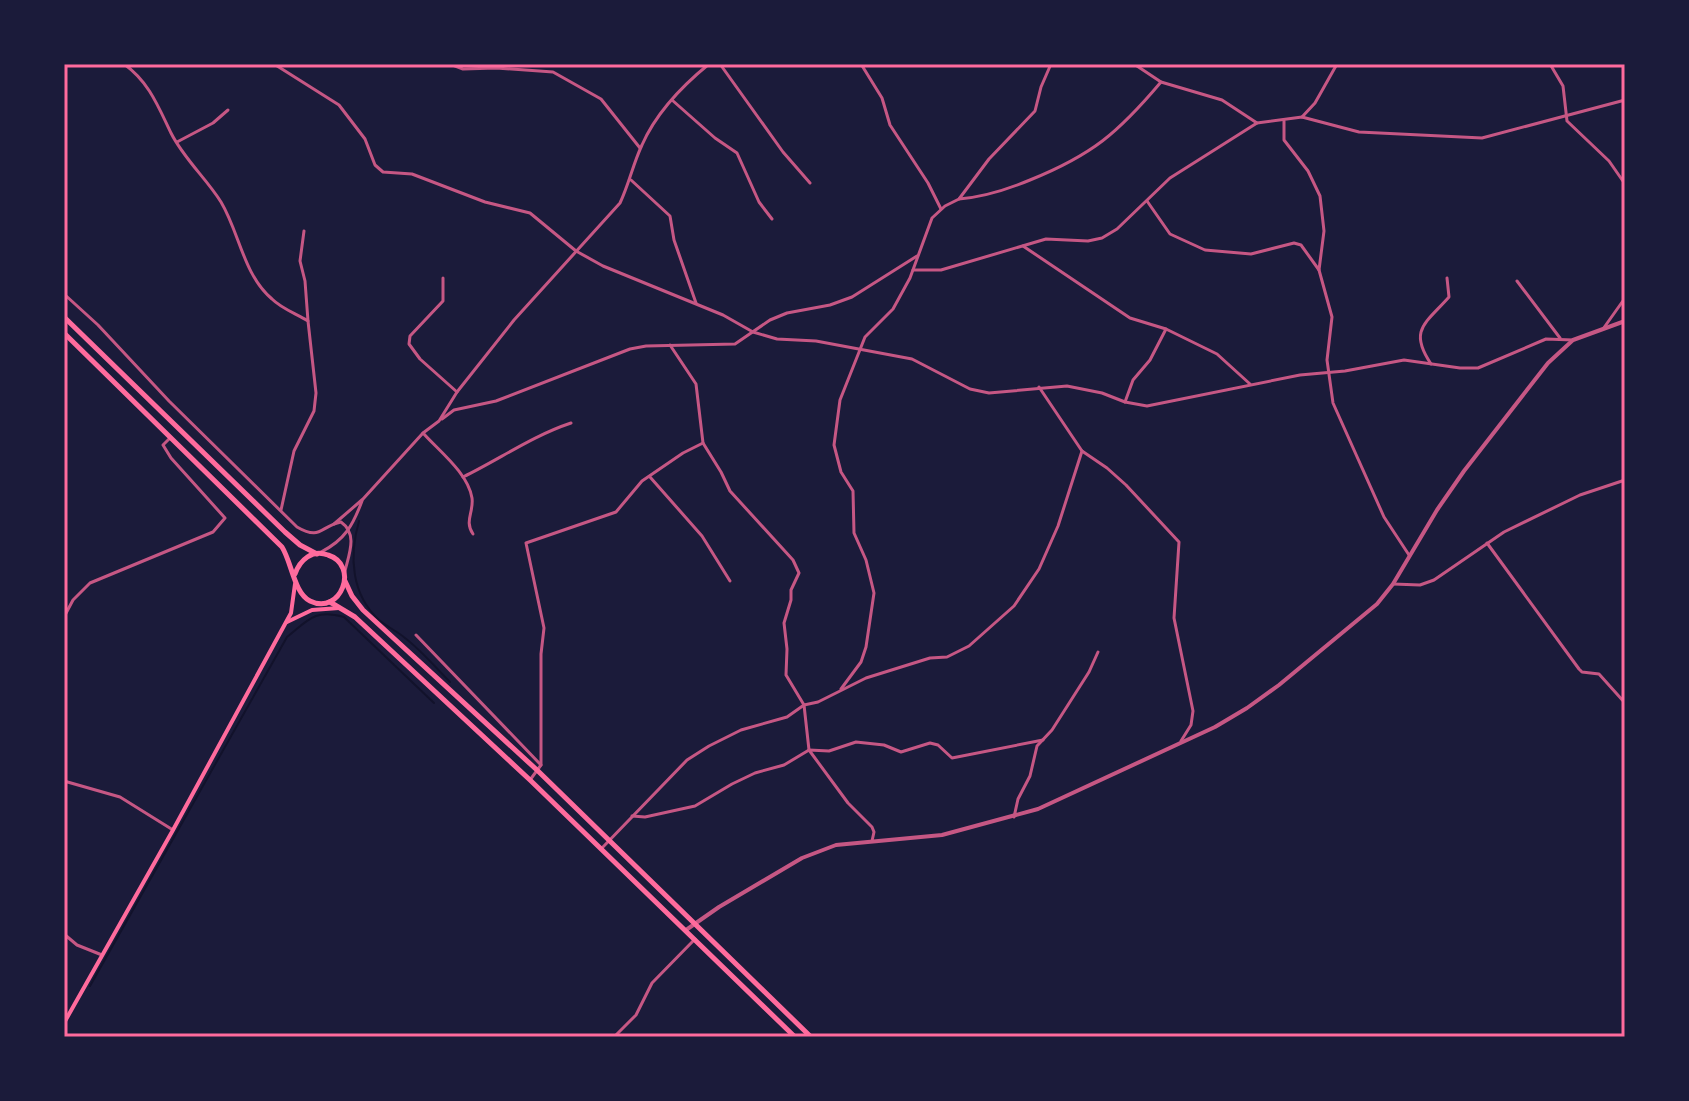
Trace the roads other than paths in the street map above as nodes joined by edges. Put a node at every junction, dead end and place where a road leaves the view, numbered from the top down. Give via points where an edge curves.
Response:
1 (124, 64) edge
2 (274, 64) edge
3 (450, 64) edge
4 (709, 64) edge
5 (720, 64) edge
6 (861, 64) edge
7 (1051, 64) edge
8 (1134, 64) edge
9 (1337, 64) edge
10 (1550, 64) edge
11 (1161, 82) junction
12 (671, 99) junction
13 (1625, 100) edge
14 (228, 110) dead end
15 (1566, 115) junction
16 (1302, 117) junction
17 (1284, 121) junction
18 (1257, 123) junction
19 (177, 142) junction
20 (640, 148) junction
21 (631, 180) junction
22 (810, 183) dead end
23 (1625, 184) edge
24 (959, 199) junction
25 (1147, 201) junction
26 (941, 209) junction
27 (772, 219) dead end
28 (304, 231) dead end
29 (1023, 245) junction
30 (576, 251) junction
31 (917, 256) junction
32 (912, 270) junction
33 (1319, 270) junction
34 (443, 278) dead end
35 (1447, 278) dead end
36 (1517, 281) dead end
37 (64, 294) edge
38 (1625, 298) edge
39 (697, 305) junction
40 (64, 317) edge
41 (308, 321) junction
42 (1625, 321) edge
43 (1166, 329) junction
44 (1603, 329) junction
45 (753, 332) junction
46 (64, 333) edge
47 (1560, 338) junction
48 (1573, 340) junction
49 (670, 345) junction
50 (859, 349) junction
51 (1431, 364) junction
52 (1328, 371) junction
53 (1250, 384) junction
54 (1039, 387) junction
55 (457, 392) junction
56 (1125, 402) junction
57 (439, 421) junction
58 (571, 423) dead end
59 (423, 433) junction
60 (171, 437) junction
61 (703, 443) junction
62 (1082, 451) junction
63 (463, 477) junction
64 (650, 477) junction
65 (1625, 480) edge
66 (363, 499) junction
67 (281, 510) junction
68 (334, 524) junction
69 (350, 530) junction
70 (473, 534) dead end
71 (1486, 542) junction
72 (318, 554) junction
73 (1409, 555) junction
74 (344, 572) junction
75 (295, 577) junction
76 (345, 581) junction
77 (730, 581) dead end
78 (1393, 584) junction
79 (329, 602) junction
80 (343, 609) junction
81 (312, 610) junction
82 (64, 617) edge
83 (285, 623) junction
84 (416, 635) dead end
85 (1098, 652) dead end
86 (841, 689) junction
87 (1625, 703) edge
88 (804, 705) junction
89 (1043, 740) junction
90 (1181, 741) junction
91 (809, 750) junction
92 (539, 768) junction
93 (530, 780) junction
94 (64, 781) edge
95 (632, 816) junction
96 (1014, 817) junction
97 (173, 830) junction
98 (609, 840) junction
99 (872, 841) junction
100 (601, 849) junction
101 (696, 924) junction
102 (686, 930) junction
103 (64, 934) edge
104 (695, 939) junction
105 (102, 955) junction
106 (64, 1023) edge
107 (614, 1037) edge
108 (795, 1037) edge
109 (811, 1037) edge

1 - 19 street via 145,84
2 - 30 street via 339,105 383,172 412,174 530,213
3 - 20 street via 553,72 601,99
4 - 12 street
5 - 22 street
6 - 26 street via 882,98 890,125
7 - 24 street via 1035,111
8 - 11 street
9 - 16 street
10 - 15 street via 1563,86
11 - 18 street via 1222,100
11 - 24 street via 1124,124 1081,158 1008,189
12 - 20 street
12 - 27 street via 737,153
13 - 15 street
14 - 19 street
15 - 16 street via 1482,138 1359,132
15 - 23 street
16 - 17 street
17 - 18 street
17 - 33 street via 1284,140 1320,196 1324,231
18 - 25 street via 1170,178
19 - 41 street via 221,202 260,286 277,304
20 - 21 street
21 - 30 street via 620,203
21 - 39 street via 670,216
24 - 26 street
25 - 29 street via 1102,238
25 - 33 street via 1170,234 1205,250 1251,254 1294,243
26 - 31 street
28 - 41 street via 300,261
29 - 32 street via 941,270
29 - 43 street via 1130,318
30 - 39 street
30 - 55 street
31 - 32 street
31 - 45 street via 852,297 787,313
32 - 50 street via 899,300
33 - 52 street via 1332,317
34 - 55 street via 443,301 410,336 409,344
35 - 51 street via 1449,297 1420,333
36 - 47 street
37 - 67 street
38 - 44 street
39 - 45 street
40 - 72 main road via 285,532
41 - 67 street via 314,411 294,451
42 - 44 street
43 - 53 street via 1217,354
43 - 56 street
44 - 48 street
45 - 49 street via 735,344
45 - 50 street
46 - 60 main road
47 - 48 street
47 - 51 street via 1478,368
48 - 73 street via 1548,363 1464,471
49 - 57 street via 630,349 496,401 454,410
49 - 61 street via 696,384
50 - 54 street via 912,359 970,389 989,393
50 - 86 street via 840,400 834,445 853,491 854,533 866,560 874,602 861,662
51 - 52 street via 1404,360
52 - 53 street
52 - 73 street via 1338,417 1384,517
53 - 56 street via 1147,406
54 - 56 street via 1081,388
54 - 62 street
55 - 57 street
57 - 59 street
58 - 63 street via 541,433
59 - 63 street
59 - 66 street
60 - 75 main road via 282,547
60 - 82 street via 163,445 225,518 222,524 90,583
61 - 64 street
61 - 88 street via 730,491 798,569 784,623 786,675
62 - 86 street via 1044,558 1014,606 960,653 898,667
62 - 90 street via 1126,485 1179,542 1174,618 1193,711
63 - 70 street via 472,498 468,523
64 - 77 street via 702,536
64 - 92 street via 616,512 526,543 544,628
65 - 71 street via 1580,495
66 - 68 street
66 - 69 street
67 - 68 street via 312,534
68 - 69 street via 341,522
69 - 72 street
69 - 74 street
71 - 78 street via 1434,580
71 - 87 street via 1579,669 1599,674
72 - 74 main road via 332,556
72 - 75 main road via 303,560
73 - 78 street
74 - 76 main road
75 - 79 main road via 307,600
75 - 83 main road via 294,602
76 - 79 main road via 341,594
76 - 92 main road via 363,610
78 - 90 street via 1377,604 1279,685 1215,727
79 - 80 main road
79 - 81 main road
80 - 81 main road
80 - 93 main road
81 - 83 main road
83 - 97 main road
84 - 92 street
85 - 89 street
86 - 88 street
88 - 91 street
88 - 95 street via 787,717 741,730 687,760
89 - 91 street via 952,758 930,743 901,752 856,742 829,751
89 - 96 street via 1033,754
90 - 96 street
91 - 95 street via 695,806
91 - 99 street via 872,827
92 - 93 street
92 - 98 main road
93 - 100 main road
94 - 97 street via 120,797
95 - 98 street
96 - 99 street via 942,835
97 - 105 main road
98 - 100 street
98 - 101 main road
99 - 101 street via 836,845 802,858
100 - 102 main road
101 - 102 street
101 - 109 main road
102 - 104 main road
103 - 105 street
104 - 107 street via 652,983 636,1015
104 - 108 main road
105 - 106 main road

